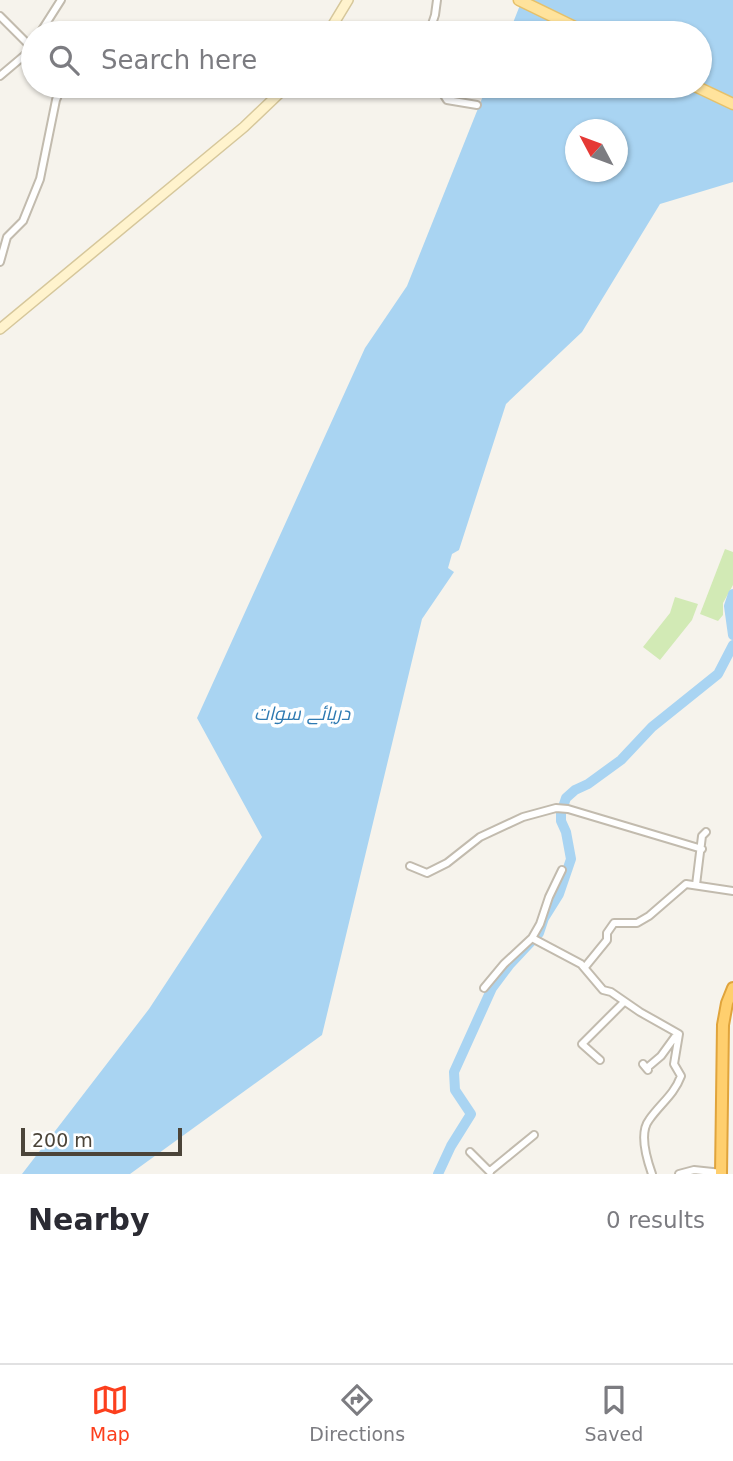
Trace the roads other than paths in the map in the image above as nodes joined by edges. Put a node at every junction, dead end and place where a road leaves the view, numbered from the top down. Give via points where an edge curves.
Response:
1 (61, 0) edge
2 (348, 0) edge
3 (437, 0) edge
4 (519, 0) edge
5 (0, 16) edge
6 (48, 21) edge
7 (335, 21) edge
8 (434, 21) edge
9 (562, 21) edge
10 (21, 36) edge
11 (21, 59) edge
12 (0, 76) edge
13 (712, 94) edge
14 (57, 98) edge
15 (274, 98) edge
16 (446, 98) edge
17 (733, 104) edge
18 (477, 105) dead end
19 (0, 262) edge
20 (0, 330) edge
21 (706, 832) dead end
22 (702, 849) junction
23 (410, 866) dead end
24 (562, 870) dead end
25 (696, 886) junction
26 (733, 891) edge
27 (532, 938) junction
28 (585, 967) junction
29 (484, 988) dead end
30 (733, 988) edge
31 (624, 1002) junction
32 (677, 1034) dead end
33 (728, 1035) edge
34 (600, 1060) dead end
35 (643, 1064) dead end
36 (534, 1135) dead end
37 (470, 1152) dead end
38 (491, 1173) edge
39 (652, 1174) edge
40 (679, 1174) edge
41 (722, 1174) edge

1 - 6 street
2 - 7 main road
3 - 8 street
4 - 9 main road
5 - 10 street
11 - 12 street
13 - 17 main road
14 - 19 street via 40,179 23,221 7,237
15 - 20 main road
16 - 18 street
21 - 22 street
22 - 23 street via 556,808 480,837 427,873
22 - 25 street
24 - 27 street
25 - 26 street
25 - 28 street via 686,884 637,923 614,923 607,940
27 - 28 street
27 - 29 street
28 - 31 street via 603,990
30 - 33 highway via 727,1003
31 - 34 street via 582,1044
31 - 39 street via 679,1034 674,1064 681,1076 676,1089 647,1122 645,1142
32 - 35 street via 648,1070
33 - 41 highway
36 - 38 street
37 - 38 street
40 - 41 street via 694,1170

